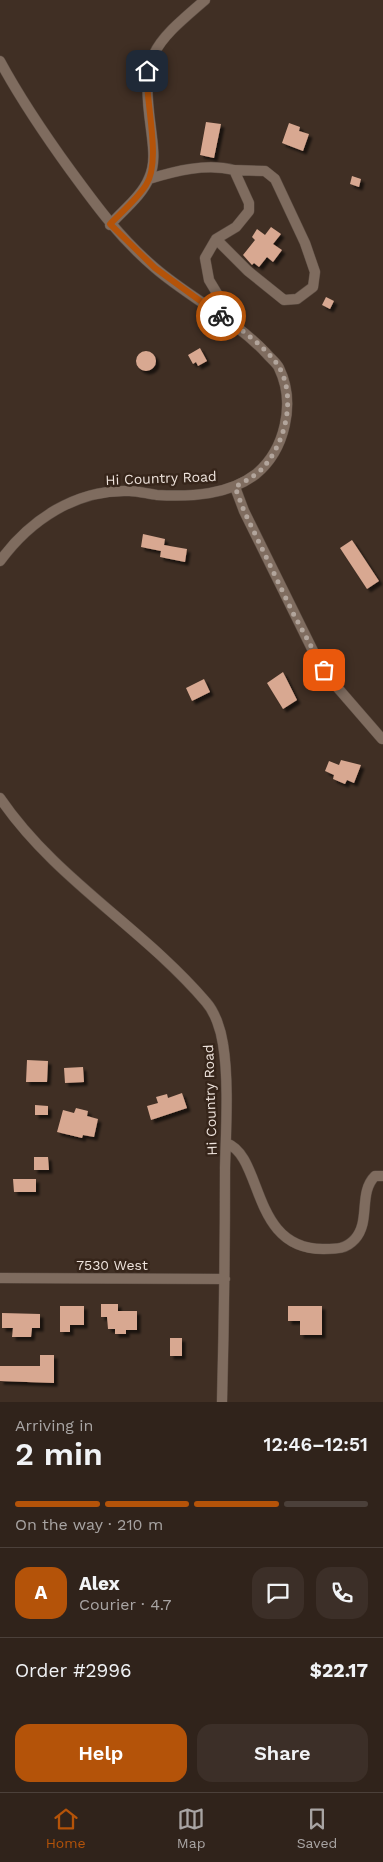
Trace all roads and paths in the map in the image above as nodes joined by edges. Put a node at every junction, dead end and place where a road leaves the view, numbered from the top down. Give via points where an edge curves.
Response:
1 (205, 0) edge
2 (0, 60) edge
3 (234, 170) junction
4 (149, 179) junction
5 (110, 224) junction
6 (216, 239) junction
7 (229, 321) junction
8 (235, 487) junction
9 (0, 561) edge
10 (382, 739) edge
11 (0, 798) edge
12 (226, 1144) junction
13 (383, 1176) edge
14 (0, 1278) edge
15 (224, 1279) junction
16 (222, 1402) edge

1 - 4 street via 170,29 151,56 146,85 153,156
2 - 5 street, Hi Country Road via 35,121
3 - 4 street via 202,168
3 - 6 street via 249,203 249,211 236,227
3 - 6 street via 265,171 275,179 315,272 313,287 297,299 284,300
4 - 5 street
5 - 7 street, Hi Country Road via 155,268
6 - 7 street via 205,258 209,280 224,305
7 - 8 street, Hi Country Road via 279,367 288,406 284,429 262,469
8 - 9 street, Hi Country Road via 197,494 158,495 129,491 84,497 48,514 22,535
8 - 10 street via 318,660 330,679
11 - 12 street, Hi Country Road via 20,827 79,886 142,938 207,1004 220,1031 223,1046
12 - 13 street via 234,1146 243,1156 257,1194 278,1230 296,1244 315,1249 338,1249 355,1239 361,1231 368,1183 374,1176
12 - 15 street, Hi Country Road
14 - 15 street, 7530 West
15 - 16 street, Hi Country Road

